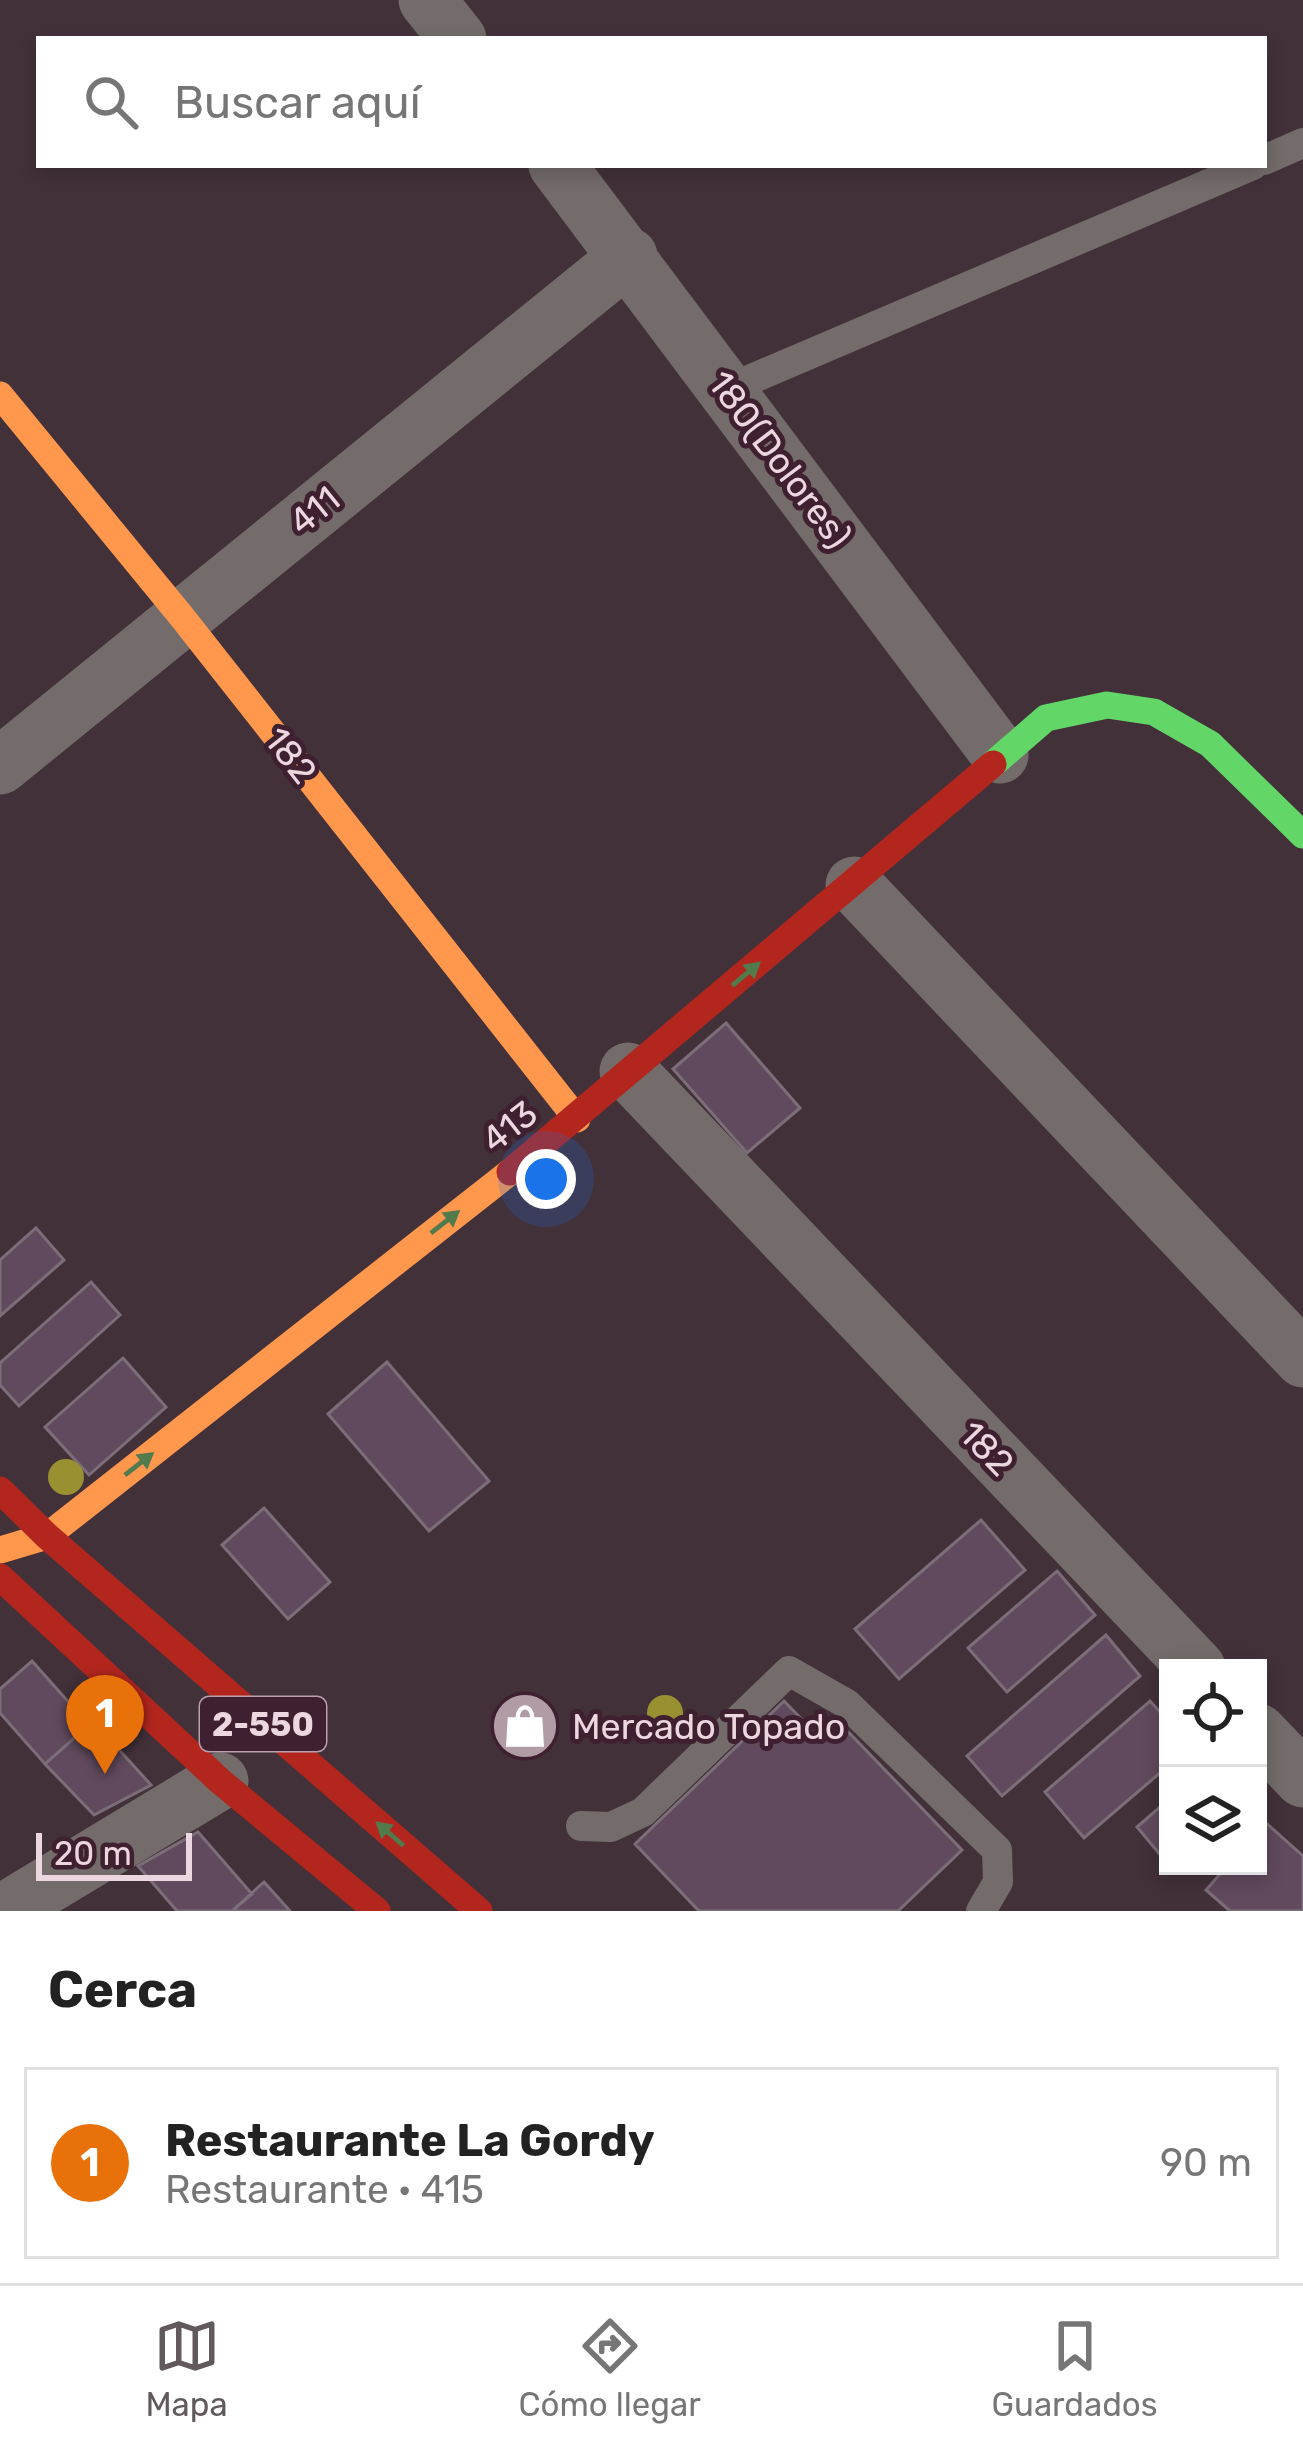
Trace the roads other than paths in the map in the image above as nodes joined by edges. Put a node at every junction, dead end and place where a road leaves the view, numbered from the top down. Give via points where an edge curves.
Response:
1 (428, 0) edge
2 (456, 36) edge
3 (1303, 143) edge
4 (1267, 159) edge
5 (559, 168) edge
6 (1245, 168) edge
7 (629, 256) junction
8 (728, 389) junction
9 (0, 395) edge
10 (182, 617) junction
11 (1000, 754) junction
12 (0, 766) edge
13 (1303, 835) edge
14 (854, 885) junction
15 (628, 1071) junction
16 (577, 1119) junction
17 (1303, 1359) edge
18 (0, 1490) edge
19 (47, 1536) junction
20 (0, 1550) edge
21 (0, 1577) edge
22 (1188, 1659) edge
23 (1267, 1741) edge
24 (1303, 1779) edge
25 (220, 1781) junction
26 (581, 1826) dead end
27 (5, 1911) edge
28 (377, 1911) edge
29 (479, 1911) edge
30 (981, 1911) edge

1 - 2 street
3 - 4 lane
5 - 7 street, 180(Dolores)
6 - 8 lane
7 - 8 street, 180(Dolores)
7 - 10 street, 411
8 - 11 street, 180(Dolores)
9 - 10 street, 182
10 - 12 street, 411
10 - 16 street, 182
11 - 13 street, 413 via 1046,718 1107,705 1154,712 1210,743
11 - 14 street, 413
15 -> 14 street, 413
14 - 17 street
15 - 16 street, 413
15 - 22 street, 182
19 -> 16 street, 413
18 - 19 street, 2-550
19 - 20 street
29 -> 19 street, 2-550
21 - 25 street, 2-550
23 - 24 street
25 - 27 street
25 - 28 street, 2-550
26 - 30 lane via 611,1827 643,1812 789,1671 847,1704 997,1850 998,1882

